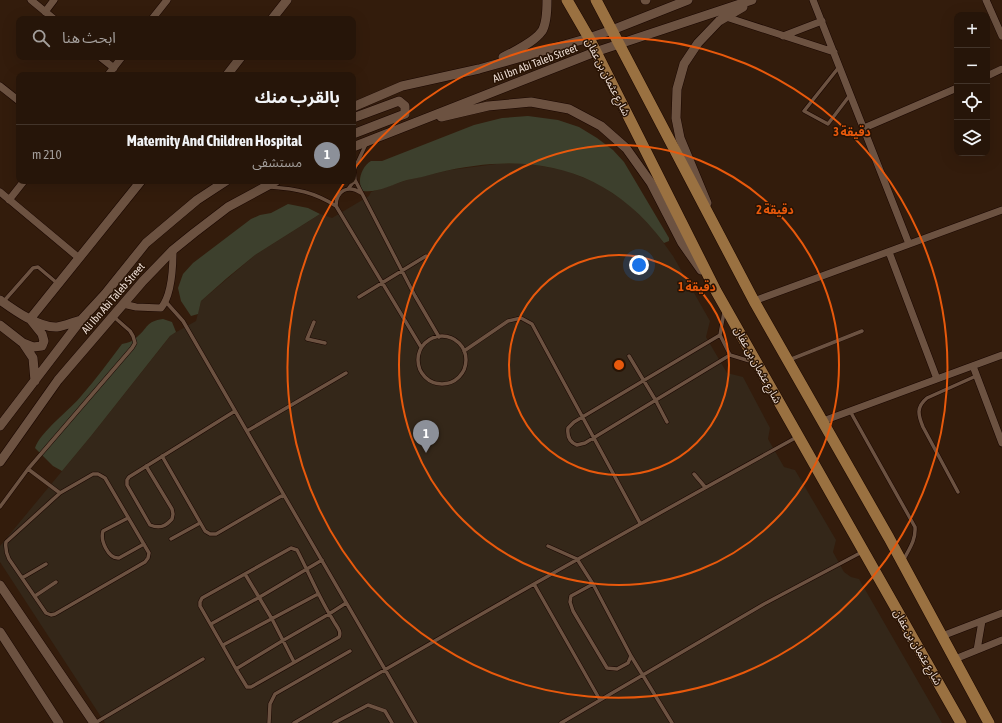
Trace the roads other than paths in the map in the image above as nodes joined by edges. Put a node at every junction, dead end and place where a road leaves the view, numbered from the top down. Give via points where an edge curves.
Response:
1 (30, 0) edge
2 (54, 0) edge
3 (167, 0) edge
4 (287, 0) edge
5 (547, 0) edge
6 (567, 0) edge
7 (596, 0) edge
8 (688, 0) edge
9 (752, 0) edge
10 (756, 0) edge
11 (813, 0) edge
12 (986, 0) edge
13 (45, 12) junction
14 (50, 16) edge
15 (154, 16) edge
16 (274, 16) edge
17 (726, 17) junction
18 (822, 21) junction
19 (612, 30) junction
20 (783, 36) junction
21 (1002, 36) edge
22 (589, 38) junction
23 (619, 44) junction
24 (595, 52) junction
25 (834, 52) junction
26 (104, 60) edge
27 (120, 60) edge
28 (239, 60) edge
29 (839, 66) junction
30 (114, 68) junction
31 (479, 69) junction
32 (1002, 69) edge
33 (111, 72) edge
34 (229, 72) edge
35 (990, 75) edge
36 (0, 86) edge
37 (954, 89) edge
38 (851, 95) junction
39 (16, 99) edge
40 (356, 105) edge
41 (356, 117) edge
42 (405, 126) junction
43 (864, 128) junction
44 (356, 133) edge
45 (367, 142) junction
46 (356, 146) edge
47 (356, 164) edge
48 (356, 182) edge
49 (22, 184) edge
50 (139, 184) edge
51 (221, 184) edge
52 (270, 184) edge
53 (352, 184) edge
54 (266, 186) junction
55 (348, 189) junction
56 (0, 192) edge
57 (361, 193) junction
58 (10, 200) junction
59 (336, 206) junction
60 (1002, 210) edge
61 (909, 244) junction
62 (173, 250) junction
63 (889, 252) junction
64 (426, 256) dead end
65 (79, 258) junction
66 (401, 270) junction
67 (382, 282) junction
68 (58, 284) junction
69 (716, 291) junction
70 (359, 296) dead end
71 (1, 301) edge
72 (166, 302) junction
73 (754, 302) junction
74 (122, 304) junction
75 (725, 307) junction
76 (112, 316) junction
77 (30, 319) junction
78 (81, 320) junction
79 (314, 322) dead end
80 (0, 325) edge
81 (862, 331) dead end
82 (720, 335) junction
83 (439, 337) junction
84 (23, 343) junction
85 (325, 343) dead end
86 (421, 347) junction
87 (464, 351) junction
88 (730, 355) junction
89 (1002, 355) edge
90 (629, 356) dead end
91 (788, 361) junction
92 (756, 363) junction
93 (973, 366) junction
94 (346, 373) dead end
95 (977, 376) junction
96 (937, 379) junction
97 (35, 381) junction
98 (643, 381) junction
99 (656, 401) junction
100 (235, 411) junction
101 (850, 411) junction
102 (582, 418) junction
103 (823, 421) junction
104 (667, 422) dead end
105 (0, 426) edge
106 (247, 432) junction
107 (798, 436) junction
108 (593, 439) junction
109 (1002, 443) edge
110 (162, 456) junction
111 (0, 462) edge
112 (146, 466) junction
113 (28, 469) junction
114 (694, 474) dead end
115 (706, 488) junction
116 (958, 492) dead end
117 (60, 493) junction
118 (284, 495) junction
119 (0, 507) edge
120 (128, 518) junction
121 (200, 523) junction
122 (640, 523) junction
123 (171, 540) dead end
124 (144, 544) junction
125 (548, 546) dead end
126 (864, 551) junction
127 (577, 559) junction
128 (322, 560) junction
129 (902, 562) junction
130 (46, 564) dead end
131 (307, 568) junction
132 (245, 574) junction
133 (22, 578) junction
134 (56, 582) dead end
135 (534, 584) junction
136 (593, 584) junction
137 (0, 585) edge
138 (318, 594) junction
139 (35, 596) junction
140 (258, 598) junction
141 (346, 603) junction
142 (1002, 613) edge
143 (329, 614) junction
144 (272, 619) junction
145 (982, 621) junction
146 (211, 624) junction
147 (0, 632) edge
148 (942, 636) junction
149 (1002, 640) edge
150 (282, 641) junction
151 (222, 645) junction
152 (977, 650) junction
153 (350, 651) dead end
154 (631, 656) junction
155 (203, 659) dead end
156 (955, 659) junction
157 (294, 662) junction
158 (236, 669) junction
159 (385, 669) junction
160 (642, 675) junction
161 (600, 700) junction
162 (59, 723) edge
163 (94, 723) edge
164 (269, 723) edge
165 (294, 723) edge
166 (334, 723) edge
167 (392, 723) edge
168 (416, 723) edge
169 (561, 723) edge
170 (672, 723) edge
171 (961, 723) edge
172 (989, 723) edge

1 - 13 street
2 - 13 street
3 - 15 street
4 - 16 street
5 - 31 street via 542,30 531,41 512,53
6 - 22 main road, شارع عثمان بن عفان
7 - 19 main road
8 - 19 street
9 - 23 street, Ali Ibn Abi Taleb Street
10 - 17 street
11 - 18 street
12 - 21 street
13 - 14 street
17 - 20 street
17 - 73 street via 698,43 684,64 677,89 676,118 680,138 719,231
18 - 20 street
18 - 25 street
19 - 22 street
19 - 23 main road
20 - 25 street
22 - 24 main road, شارع عثمان بن عفان
22 - 31 street
23 - 24 street, Ali Ibn Abi Taleb Street
23 - 73 main road
24 - 42 street, Ali Ibn Abi Taleb Street
24 - 69 main road, شارع عثمان بن عفان
25 - 29 street
26 - 30 street
27 - 30 street
28 - 34 street
29 - 38 street
29 - 38 lane via 804,111 828,124
30 - 33 street
31 - 40 street via 402,86
32 - 35 street
36 - 39 street
37 - 43 street
38 - 43 street
41 - 44 street via 399,101 405,106 405,114
42 - 45 street, Ali Ibn Abi Taleb Street
42 - 69 street via 488,106 531,102 569,109 601,126 626,148 651,183 682,243
43 - 61 street
45 - 46 street, Ali Ibn Abi Taleb Street
45 - 47 lane
48 - 57 lane
49 - 58 street
50 - 65 street
51 - 78 street via 197,200 146,243
52 - 54 street, Ali Ibn Abi Taleb Street
53 - 55 lane
54 - 59 lane via 304,191 323,197
54 - 62 street, Ali Ibn Abi Taleb Street via 228,207
55 - 57 lane via 355,189
55 - 59 lane via 338,196
56 - 58 street
57 - 66 lane
58 - 65 street
59 - 67 lane
60 - 61 street
61 - 63 street
62 - 72 street via 170,289
62 - 74 street, Ali Ibn Abi Taleb Street
63 - 73 street
63 - 96 street
64 - 66 lane
65 - 68 street
66 - 67 lane
66 - 83 lane
67 - 70 lane
67 - 86 lane
68 - 71 lane via 41,269 34,268
68 - 77 street
69 - 75 main road, شارع عثمان بن عفان
71 - 77 street
72 - 74 street via 161,308
72 - 100 lane via 183,321
73 - 91 main road
74 - 76 street, Ali Ibn Abi Taleb Street
75 - 82 lane
75 - 92 main road, شارع عثمان بن عفان
76 - 111 street, Ali Ibn Abi Taleb Street via 58,380
76 - 113 lane via 133,336 135,343
77 - 78 street via 56,327
77 - 84 street via 42,334 44,341 42,346 33,347
78 - 97 street
79 - 85 lane via 306,339
80 - 84 street
81 - 91 lane
82 - 88 lane
82 - 98 lane
83 - 86 lane
83 - 87 lane via 449,337
84 - 97 street via 33,358
86 - 87 lane via 418,361 422,374 429,380 446,384 461,375 465,366
87 - 102 lane via 508,321 522,318 532,324
88 - 92 lane
88 - 99 lane
89 - 93 street
90 - 98 lane
91 - 103 main road
92 - 107 main road, شارع عثمان بن عفان
93 - 95 street
93 - 96 street
94 - 106 lane
95 - 109 street
95 - 116 lane via 927,398 921,403 919,410 919,418
96 - 101 street
97 - 105 street
98 - 99 lane
98 - 102 lane
99 - 104 lane
99 - 108 lane
100 - 106 lane
100 - 110 lane
101 - 103 street
101 - 129 lane via 915,527 914,541
102 - 108 lane
102 - 108 lane via 570,425 568,437 577,445
103 - 129 main road
106 - 118 lane
107 - 115 lane
107 - 126 main road, شارع عثمان بن عفان
108 - 122 lane
110 - 112 lane
110 - 121 lane
112 - 112 lane via 129,477 127,485 150,525 162,527 172,519 172,509
113 - 117 lane
113 - 119 lane
114 - 115 lane
115 - 122 lane
117 - 120 lane via 93,474 98,474 105,478
117 - 133 lane via 6,542 5,550
118 - 121 lane via 216,534 205,531
118 - 128 lane
120 - 124 lane
120 - 124 lane via 103,531 102,540 111,556 119,558
121 - 123 lane
122 - 127 lane
124 - 139 lane via 149,553 145,562 56,614 46,613
125 - 127 lane
126 - 160 lane via 764,604
126 - 171 main road, شارع عثمان بن عفان
127 - 135 lane
127 - 136 lane
128 - 131 lane
128 - 141 lane
129 - 148 main road
130 - 133 lane
131 - 132 lane via 297,550 291,548
131 - 138 lane
131 - 140 lane
132 - 140 lane
132 - 146 lane via 202,598 200,606
133 - 139 lane
134 - 139 lane
135 - 159 lane
135 - 161 lane
136 - 154 lane
136 - 154 lane via 571,596 573,611 608,668 617,669 628,663
137 - 163 street
138 - 143 lane
138 - 144 lane
140 - 144 lane
140 - 146 lane
141 - 143 lane
141 - 159 lane
142 - 145 street
143 - 150 lane
143 - 157 lane via 340,631 339,637
144 - 150 lane
144 - 151 lane
145 - 148 street
145 - 152 street
146 - 151 lane
147 - 162 street
148 - 156 main road
149 - 152 street
150 - 157 lane
150 - 158 lane
151 - 158 lane
152 - 156 street
153 - 164 lane via 275,694 270,704
154 - 160 lane
155 - 163 lane
156 - 172 main road
157 - 158 lane via 251,687 247,687
159 - 165 lane
159 - 168 lane
160 - 161 lane
160 - 170 lane
161 - 169 lane
166 - 167 lane via 368,705 385,711

